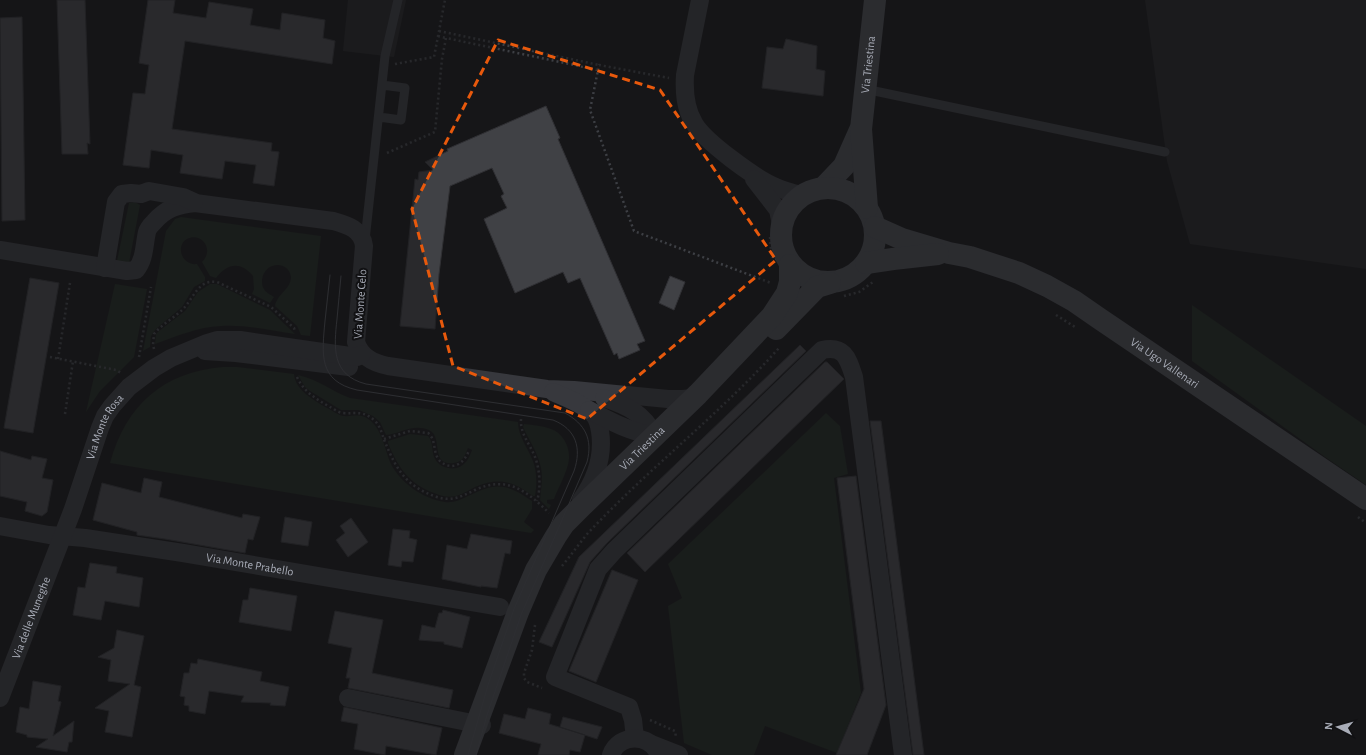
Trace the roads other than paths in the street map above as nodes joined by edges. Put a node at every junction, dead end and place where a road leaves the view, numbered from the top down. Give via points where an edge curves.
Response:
1 (398, 0) edge
2 (700, 0) edge
3 (875, 0) edge
4 (382, 85) junction
5 (865, 89) junction
6 (379, 117) junction
7 (861, 129) junction
8 (1165, 152) dead end
9 (747, 170) junction
10 (824, 187) junction
11 (141, 194) junction
12 (802, 194) junction
13 (195, 203) junction
14 (871, 218) junction
15 (147, 229) junction
16 (776, 230) junction
17 (364, 246) junction
18 (0, 250) edge
19 (949, 254) junction
20 (783, 264) junction
21 (105, 268) junction
22 (872, 271) junction
23 (835, 290) junction
24 (367, 357) junction
25 (547, 389) junction
26 (581, 390) junction
27 (698, 393) junction
28 (587, 409) junction
29 (655, 436) junction
30 (1360, 507) edge
31 (557, 519) junction
32 (0, 526) edge
33 (62, 536) junction
34 (500, 607) dead end
35 (0, 698) edge
36 (348, 698) dead end
37 (479, 725) junction
38 (649, 746) edge
39 (677, 747) edge
40 (465, 755) edge
41 (476, 755) edge
42 (611, 755) edge
43 (903, 755) edge

1 - 4 lane
2 - 9 street via 685,75 686,101 695,125 705,138
3 - 5 street, Via Triestina
4 - 6 lane
4 - 6 lane via 405,88 402,120
5 - 7 street, Via Triestina
5 - 8 lane
6 - 17 lane
7 - 10 street, Via Triestina via 844,166
7 - 14 street, Via Triestina
9 - 12 street via 775,187
9 - 16 street via 778,210
10 - 12 street
10 - 14 street via 849,192 859,199
11 - 13 street via 150,191 183,197
11 - 15 street via 147,206
11 - 21 street via 122,194 116,202
12 - 16 street via 789,207
13 - 15 street via 169,209
13 - 17 street via 341,223 357,231 364,240
14 - 19 street, Via Ugo Vallenari via 902,239
14 - 22 street via 875,240
15 - 21 street via 143,258 136,270
16 - 20 street via 783,252
17 - 24 street, Via Monte Celo via 356,337 359,350
18 - 21 street
19 - 22 street, Via Ugo Vallenari via 894,258
19 - 30 street, Via Ugo Vallenari via 970,257 1019,273 1074,301
20 - 23 street
20 - 27 street via 790,282 787,293 775,312
22 - 23 street via 856,273 844,280
23 - 27 street, Via Triestina via 817,287 726,379
24 - 25 street via 388,366
24 - 33 street, Via Monte Rosa via 364,369 236,352 189,351 160,364 129,387 105,416
25 - 26 street
25 - 28 street
26 - 27 street via 683,400
26 - 29 street via 612,400 638,414
27 - 29 street, Via Triestina
28 - 29 street via 624,428
28 - 31 street via 593,413 598,424 602,444 598,470 592,484
29 - 31 street, Via Triestina
31 - 37 street, Via Triestina via 547,549 502,654
32 - 33 street, Via Monte Prabello
33 - 34 street, Via Monte Prabello via 183,553
33 - 35 street, Via delle Muneghe
36 - 37 street
37 - 40 street, Via Triestina
37 - 41 street, Via Triestina
38 - 39 street
38 - 42 street via 627,739 619,743
38 - 43 street via 633,720 629,707 556,677 598,569 822,350 830,348 838,349 847,357 854,377

